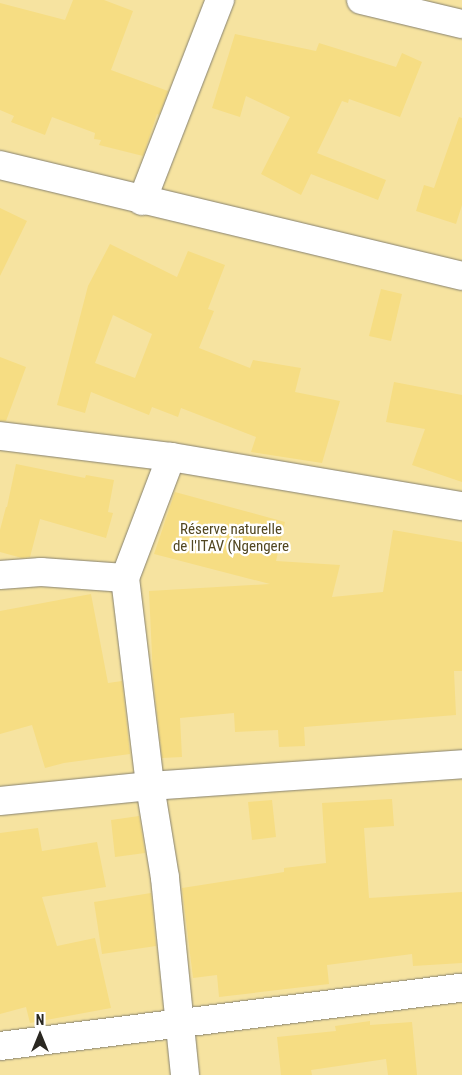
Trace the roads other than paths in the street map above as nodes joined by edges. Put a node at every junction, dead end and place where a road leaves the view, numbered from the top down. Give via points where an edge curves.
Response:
1 (220, 0) edge
2 (361, 0) edge
3 (462, 24) edge
4 (0, 166) edge
5 (142, 201) junction
6 (462, 276) edge
7 (0, 436) edge
8 (171, 457) junction
9 (462, 506) edge
10 (0, 575) edge
11 (126, 578) junction
12 (462, 764) edge
13 (150, 786) junction
14 (0, 801) edge
15 (462, 988) edge
16 (181, 1023) junction
17 (0, 1046) edge
18 (185, 1075) edge

1 - 5 street
2 - 3 street
4 - 5 street
5 - 6 street
7 - 8 street
8 - 9 street
8 - 11 street
10 - 11 street via 41,572
11 - 13 street
12 - 13 street
13 - 14 street
13 - 16 street
15 - 16 street
16 - 17 street
16 - 18 street

